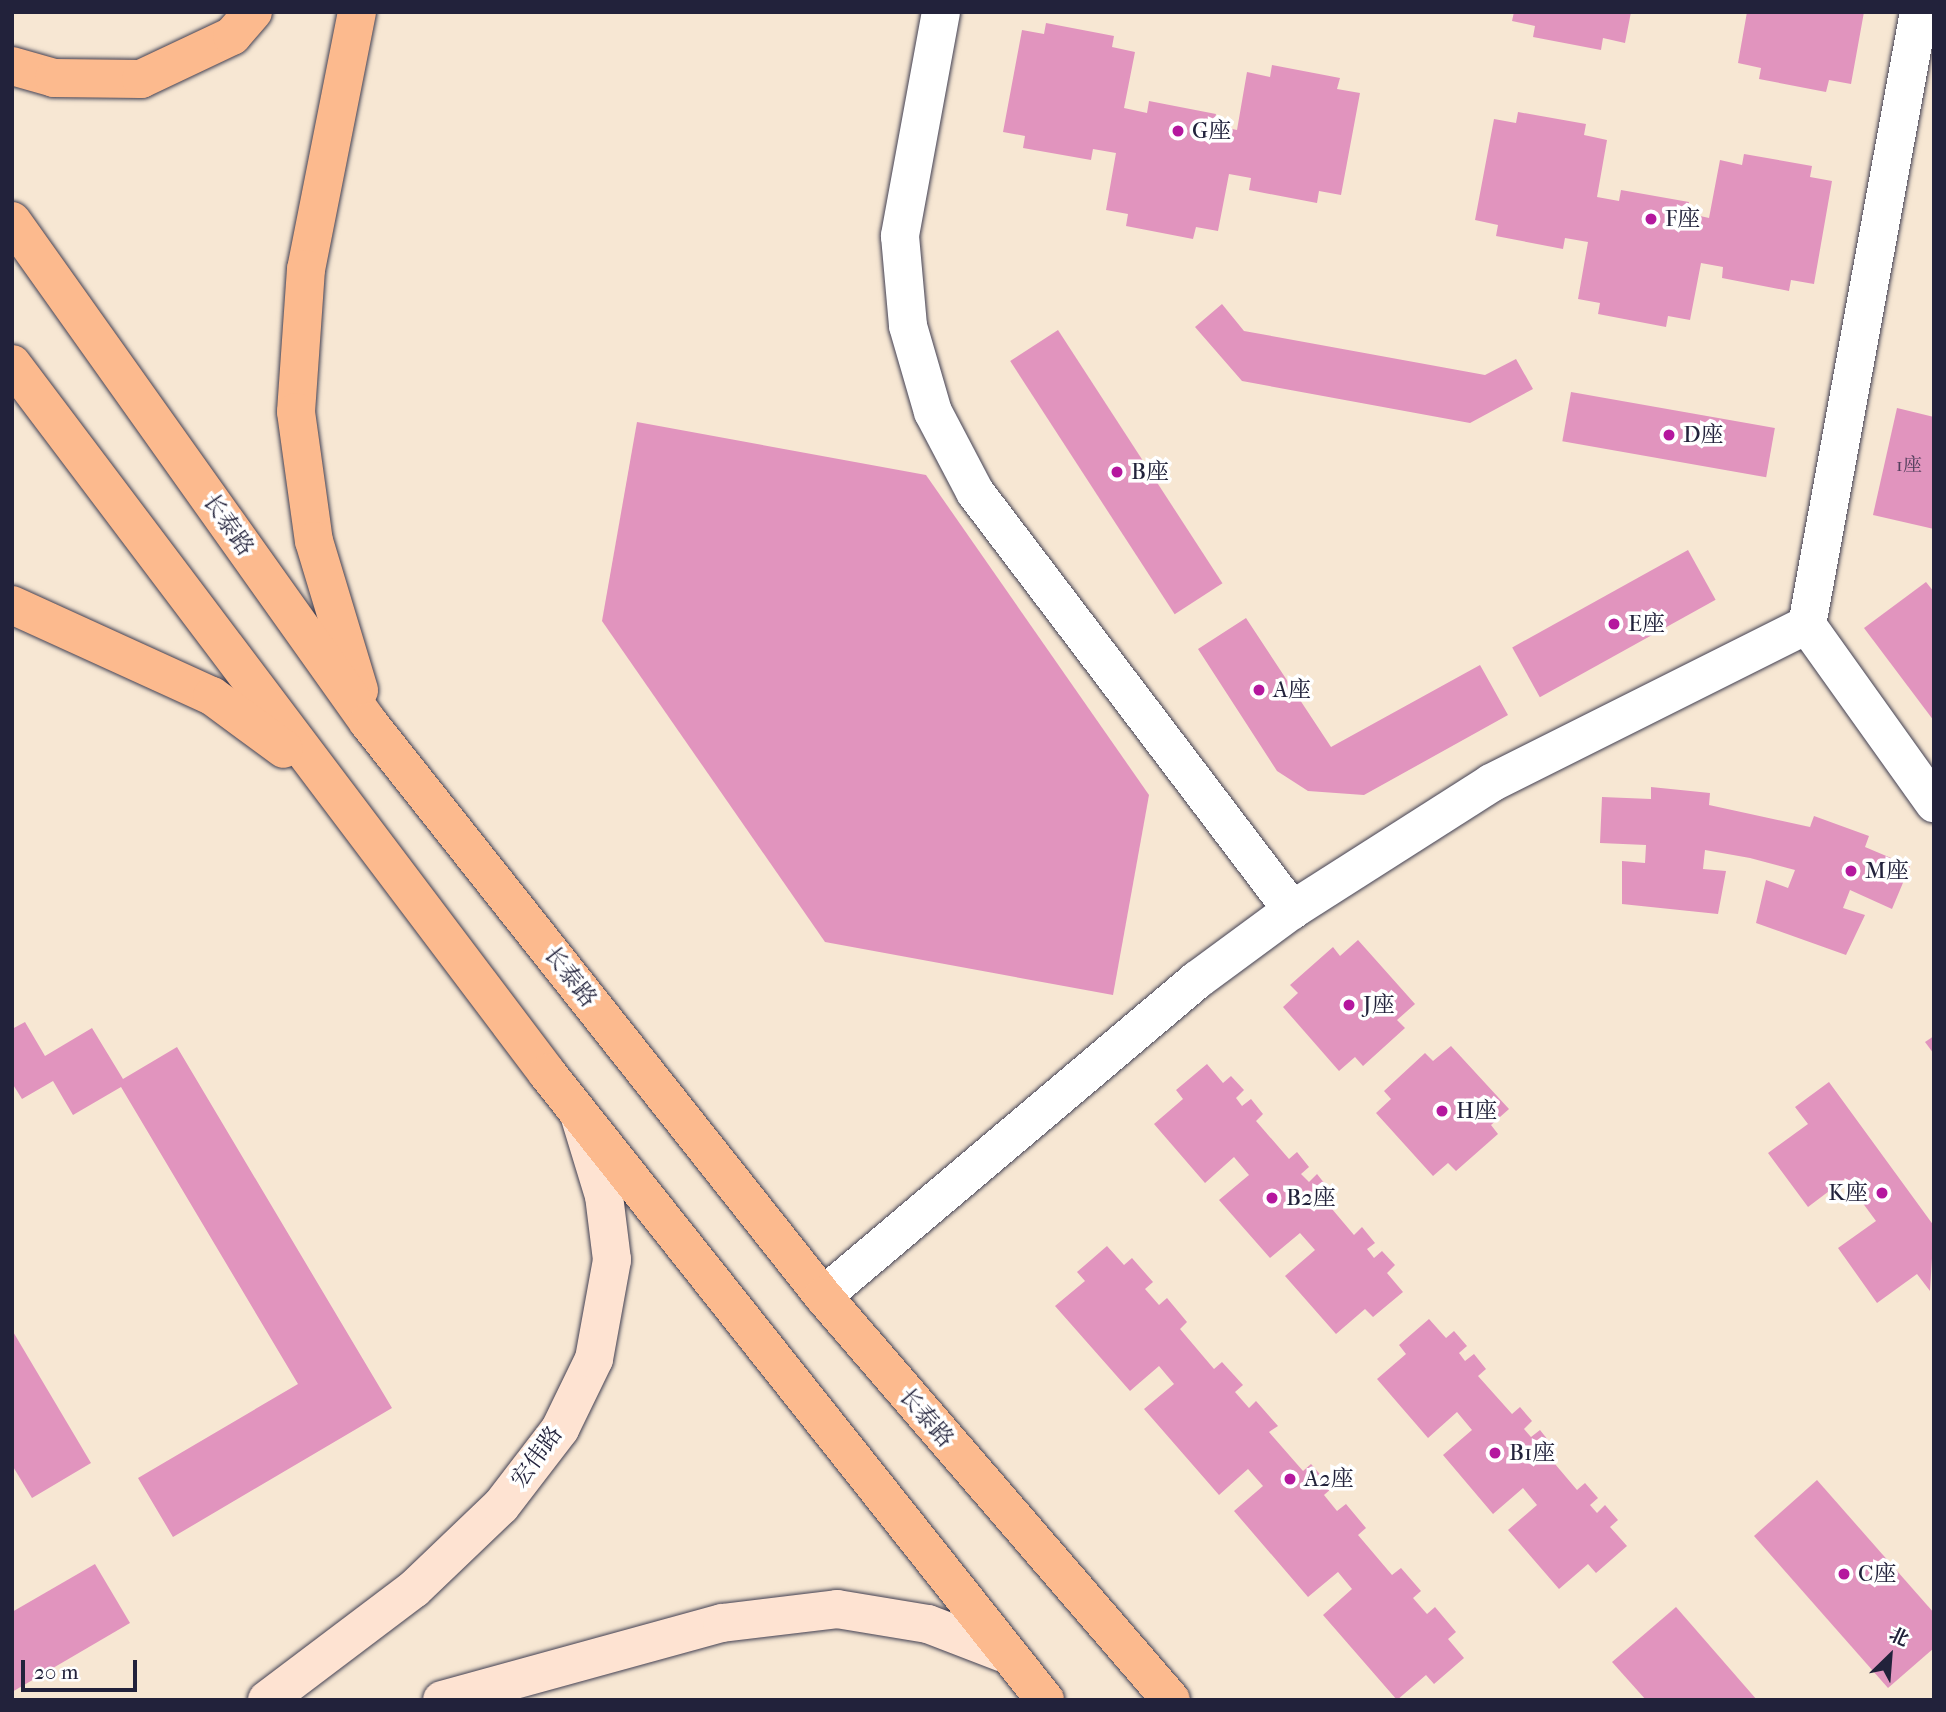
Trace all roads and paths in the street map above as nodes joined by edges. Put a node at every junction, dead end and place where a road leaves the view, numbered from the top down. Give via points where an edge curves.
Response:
1 (253, 12) edge
2 (357, 12) edge
3 (942, 12) edge
4 (1919, 12) edge
5 (12, 66) edge
6 (12, 221) edge
7 (12, 364) edge
8 (12, 605) edge
9 (1807, 625) junction
10 (368, 722) junction
11 (314, 770) junction
12 (1934, 803) edge
13 (1292, 910) junction
14 (579, 1112) junction
15 (823, 1296) junction
16 (1003, 1653) junction
17 (267, 1700) edge
18 (442, 1700) edge
19 (1045, 1700) edge
20 (1171, 1700) edge

1 - 5 highway via 232,36 141,79 54,78
2 - 10 highway via 306,269 296,412 313,541
3 - 13 street via 900,236 908,326 933,412 975,492
4 - 9 street
6 - 10 highway, 长泰路
7 - 11 highway
8 - 11 highway via 212,696
9 - 12 street
9 - 13 street via 1491,783
10 - 15 highway, 长泰路
11 - 14 highway
13 - 15 street via 1157,1013
14 - 16 highway
14 - 17 street, 宏伟路 via 604,1196 612,1260 594,1359 560,1429 501,1506 414,1589
15 - 20 highway, 长泰路
16 - 18 street via 928,1624 837,1609 722,1623
16 - 19 highway

